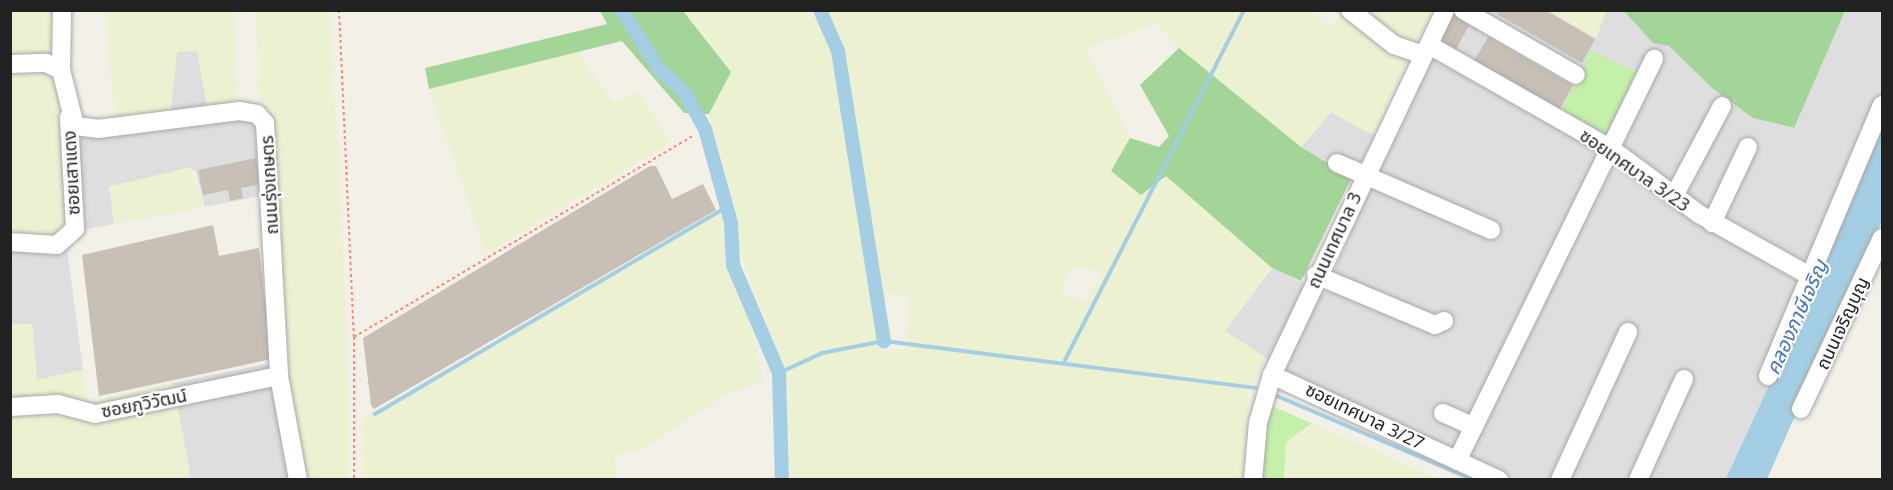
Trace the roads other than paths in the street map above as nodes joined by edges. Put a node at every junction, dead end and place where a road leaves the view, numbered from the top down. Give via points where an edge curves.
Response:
1 (62, 10) edge
2 (1350, 10) edge
3 (1445, 10) edge
4 (1463, 10) edge
5 (1426, 50) junction
6 (1654, 59) dead end
7 (10, 64) edge
8 (61, 70) junction
9 (1576, 75) dead end
10 (1882, 105) edge
11 (1722, 106) dead end
12 (72, 121) junction
13 (1748, 147) dead end
14 (1613, 150) junction
15 (1337, 163) dead end
16 (1366, 172) junction
17 (80, 196) dead end
18 (1674, 196) junction
19 (1712, 223) junction
20 (1491, 230) dead end
21 (1882, 238) edge
22 (10, 242) edge
23 (1316, 274) junction
24 (1810, 276) junction
25 (1444, 321) dead end
26 (1628, 332) dead end
27 (1272, 375) junction
28 (279, 376) junction
29 (1768, 376) dead end
30 (1684, 379) dead end
31 (10, 407) edge
32 (1801, 409) dead end
33 (1443, 413) dead end
34 (1474, 427) junction
35 (1457, 461) junction
36 (298, 480) edge
37 (1253, 480) edge
38 (1500, 480) edge
39 (1560, 480) edge
40 (1638, 480) edge

1 - 8 street
2 - 5 street, ซอยเทศบาล 3/23 via 1394,45
3 - 5 street, ถนนเทศบาล 3
4 - 9 street
5 - 14 street, ซอยเทศบาล 3/23
5 - 16 street, ถนนเทศบาล 3
6 - 14 street
7 - 8 street via 46,63
8 - 12 street
10 - 24 street
11 - 18 street
12 - 17 street
12 - 22 street, ซอยเสาแดง via 75,229 57,245
12 - 28 street, ถนนรุ่งเกษตร via 98,129 239,111 258,114 265,123
13 - 19 street
14 - 18 street, ซอยเทศบาล 3/23
14 - 34 street
15 - 16 street
16 - 20 street
16 - 23 street, ถนนเทศบาล 3
18 - 19 street, ซอยเทศบาล 3/23
19 - 24 street, ซอยเทศบาล 3/23
21 - 32 street, ถนนเจริญบุญ
23 - 25 street via 1435,325
23 - 27 street, ถนนเทศบาล 3
24 - 29 street
26 - 39 street
27 - 35 street, ซอยเทศบาล 3/27
27 - 37 street, ถนนเทศบาล 3 via 1258,423
28 - 31 street, ซอยภูวิวัฒน์ via 95,414 58,404
28 - 36 street, ถนนรุ่งเกษตร
30 - 40 street
33 - 34 street
34 - 35 street
35 - 38 street, ซอยเทศบาล 3/27

